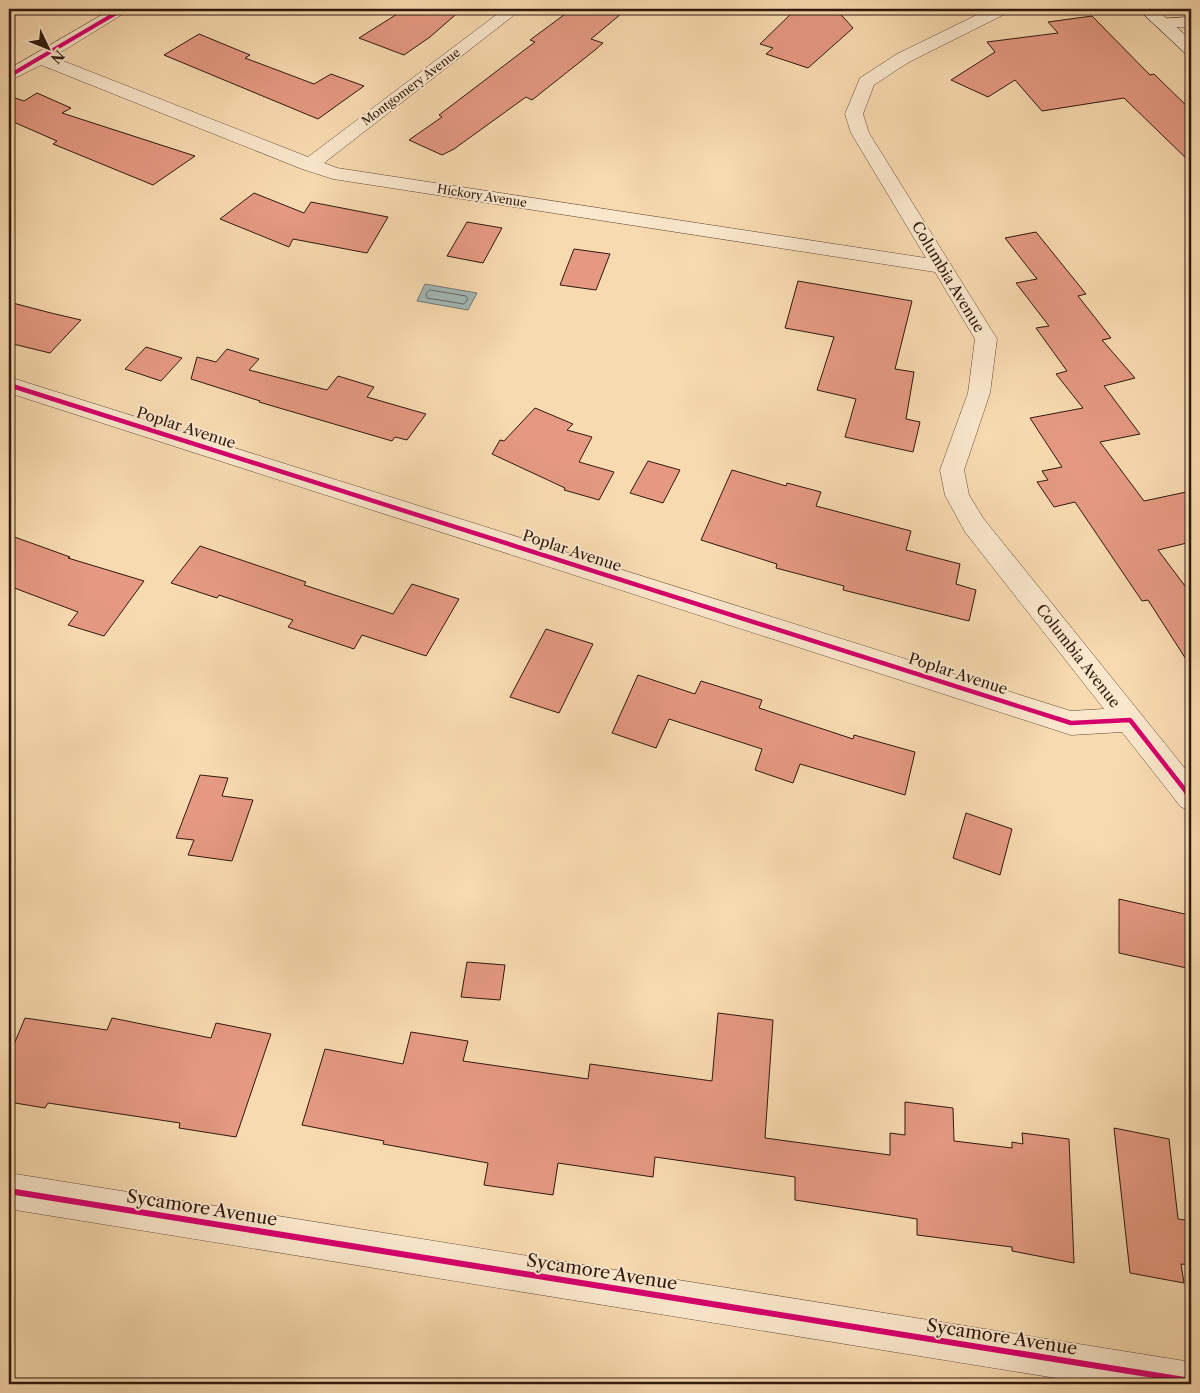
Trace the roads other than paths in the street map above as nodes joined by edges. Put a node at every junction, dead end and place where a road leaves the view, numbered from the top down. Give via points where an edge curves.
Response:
1 (123, 9) edge
2 (514, 9) edge
3 (1001, 9) edge
4 (1146, 9) edge
5 (1191, 22) edge
6 (1164, 23) junction
7 (1191, 50) edge
8 (40, 58) junction
9 (9, 76) edge
10 (309, 165) junction
11 (943, 267) junction
12 (9, 385) edge
13 (1130, 720) junction
14 (1191, 798) edge
15 (9, 1191) edge
16 (1191, 1381) edge

1 - 8 street
2 - 10 street, Montgomery Avenue
3 - 11 street, Columbia Avenue via 903,58 866,82 854,114 860,133
4 - 6 street
5 - 6 street
6 - 7 street
8 - 9 street
8 - 10 street, Hickory Avenue
10 - 11 street, Hickory Avenue via 333,173
11 - 13 street, Columbia Avenue via 986,339 979,393 952,470 957,495 974,524
12 - 13 street, Poplar Avenue via 1070,723
13 - 14 street, Columbia Avenue
15 - 16 street, Sycamore Avenue

